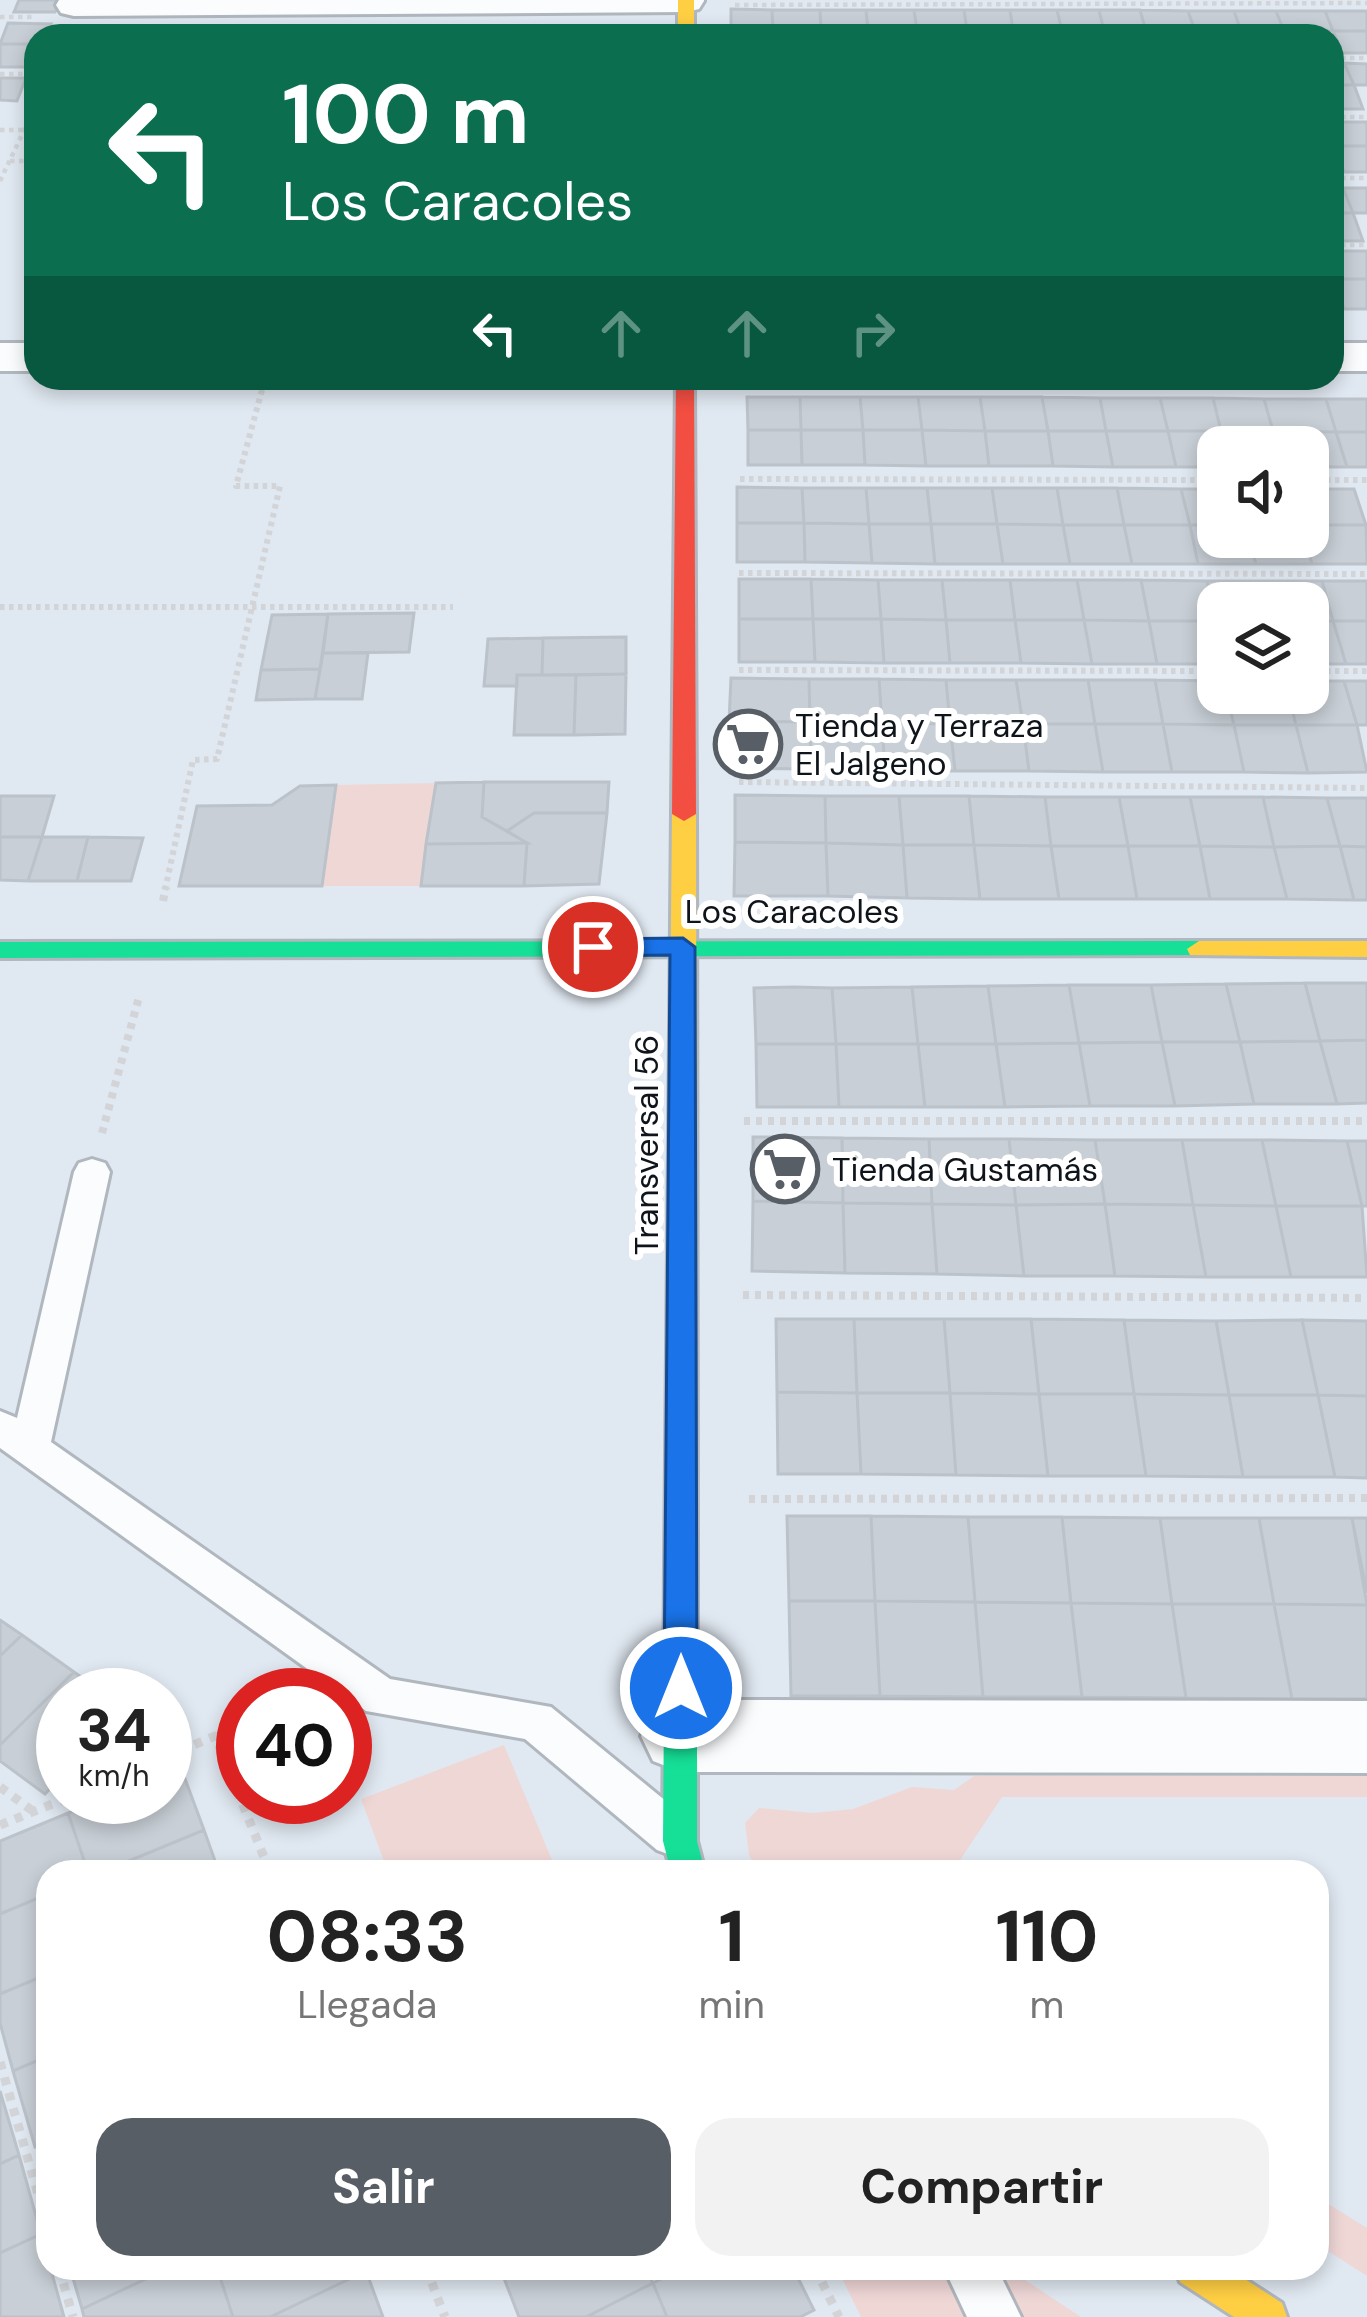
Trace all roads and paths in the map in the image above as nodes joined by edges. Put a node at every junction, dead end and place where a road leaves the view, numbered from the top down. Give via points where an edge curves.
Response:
1 (686, 2) edge
2 (1367, 3) edge
3 (74, 5) dead end
4 (24, 134) edge
5 (10, 161) junction
6 (24, 161) edge
7 (0, 182) edge
8 (262, 390) edge
9 (685, 390) edge
10 (685, 479) junction
11 (1197, 480) edge
12 (1329, 480) edge
13 (1367, 480) edge
14 (684, 573) junction
15 (1367, 574) edge
16 (0, 607) edge
17 (453, 607) dead end
18 (254, 608) junction
19 (683, 670) junction
20 (1197, 671) edge
21 (1329, 671) edge
22 (1367, 671) edge
23 (683, 781) junction
24 (1367, 788) edge
25 (683, 947) junction
26 (1367, 949) edge
27 (0, 950) edge
28 (152, 950) junction
29 (682, 1121) junction
30 (1367, 1121) edge
31 (92, 1172) joint
32 (682, 1295) junction
33 (1367, 1298) edge
34 (15, 1438) edge
35 (681, 1498) junction
36 (1367, 1498) edge
37 (681, 1736) junction
38 (1367, 1736) edge
39 (192, 1746) edge
40 (0, 1787) edge
41 (34, 1812) joint
42 (0, 1826) edge
43 (684, 1857) edge
44 (265, 1860) edge
45 (0, 2062) edge
46 (36, 2187) edge
47 (62, 2280) edge
48 (431, 2280) edge
49 (821, 2280) edge
50 (976, 2280) edge
51 (1212, 2280) edge
52 (73, 2317) edge
53 (445, 2317) edge
54 (839, 2317) edge
55 (995, 2317) edge
56 (1268, 2317) edge

1 - 2 path
1 - 3 street
4 - 5 path
5 - 6 path
5 - 7 path
8 - 18 path via 236,486 280,486
9 - 10 street, Transversal 56
10 - 11 path
10 - 14 street, Transversal 56
12 - 13 path
14 - 15 path
14 - 19 street, Transversal 56
16 - 18 path
17 - 18 path
18 - 28 path via 217,759 193,760
19 - 20 path
19 - 23 street, Transversal 56
21 - 22 path
23 - 24 path
23 - 25 street, Transversal 56
25 - 26 street, Los Caracoles
25 - 28 street, Los Caracoles
25 - 29 street, Transversal 56
27 - 28 street, Los Caracoles
28 - 31 path
29 - 30 path
29 - 32 street, Transversal 56
31 - 34 lane
32 - 33 path
32 - 35 street, Transversal 56
34 - 43 lane via 381,1697 536,1720
35 - 36 path
35 - 37 street, Transversal 56
37 - 38 street
37 - 43 street, Transversal 56
39 - 44 path via 215,1736
40 - 41 path
41 - 42 path
45 - 46 path
47 - 52 path
48 - 53 path
49 - 54 path
50 - 55 lane
51 - 56 street

